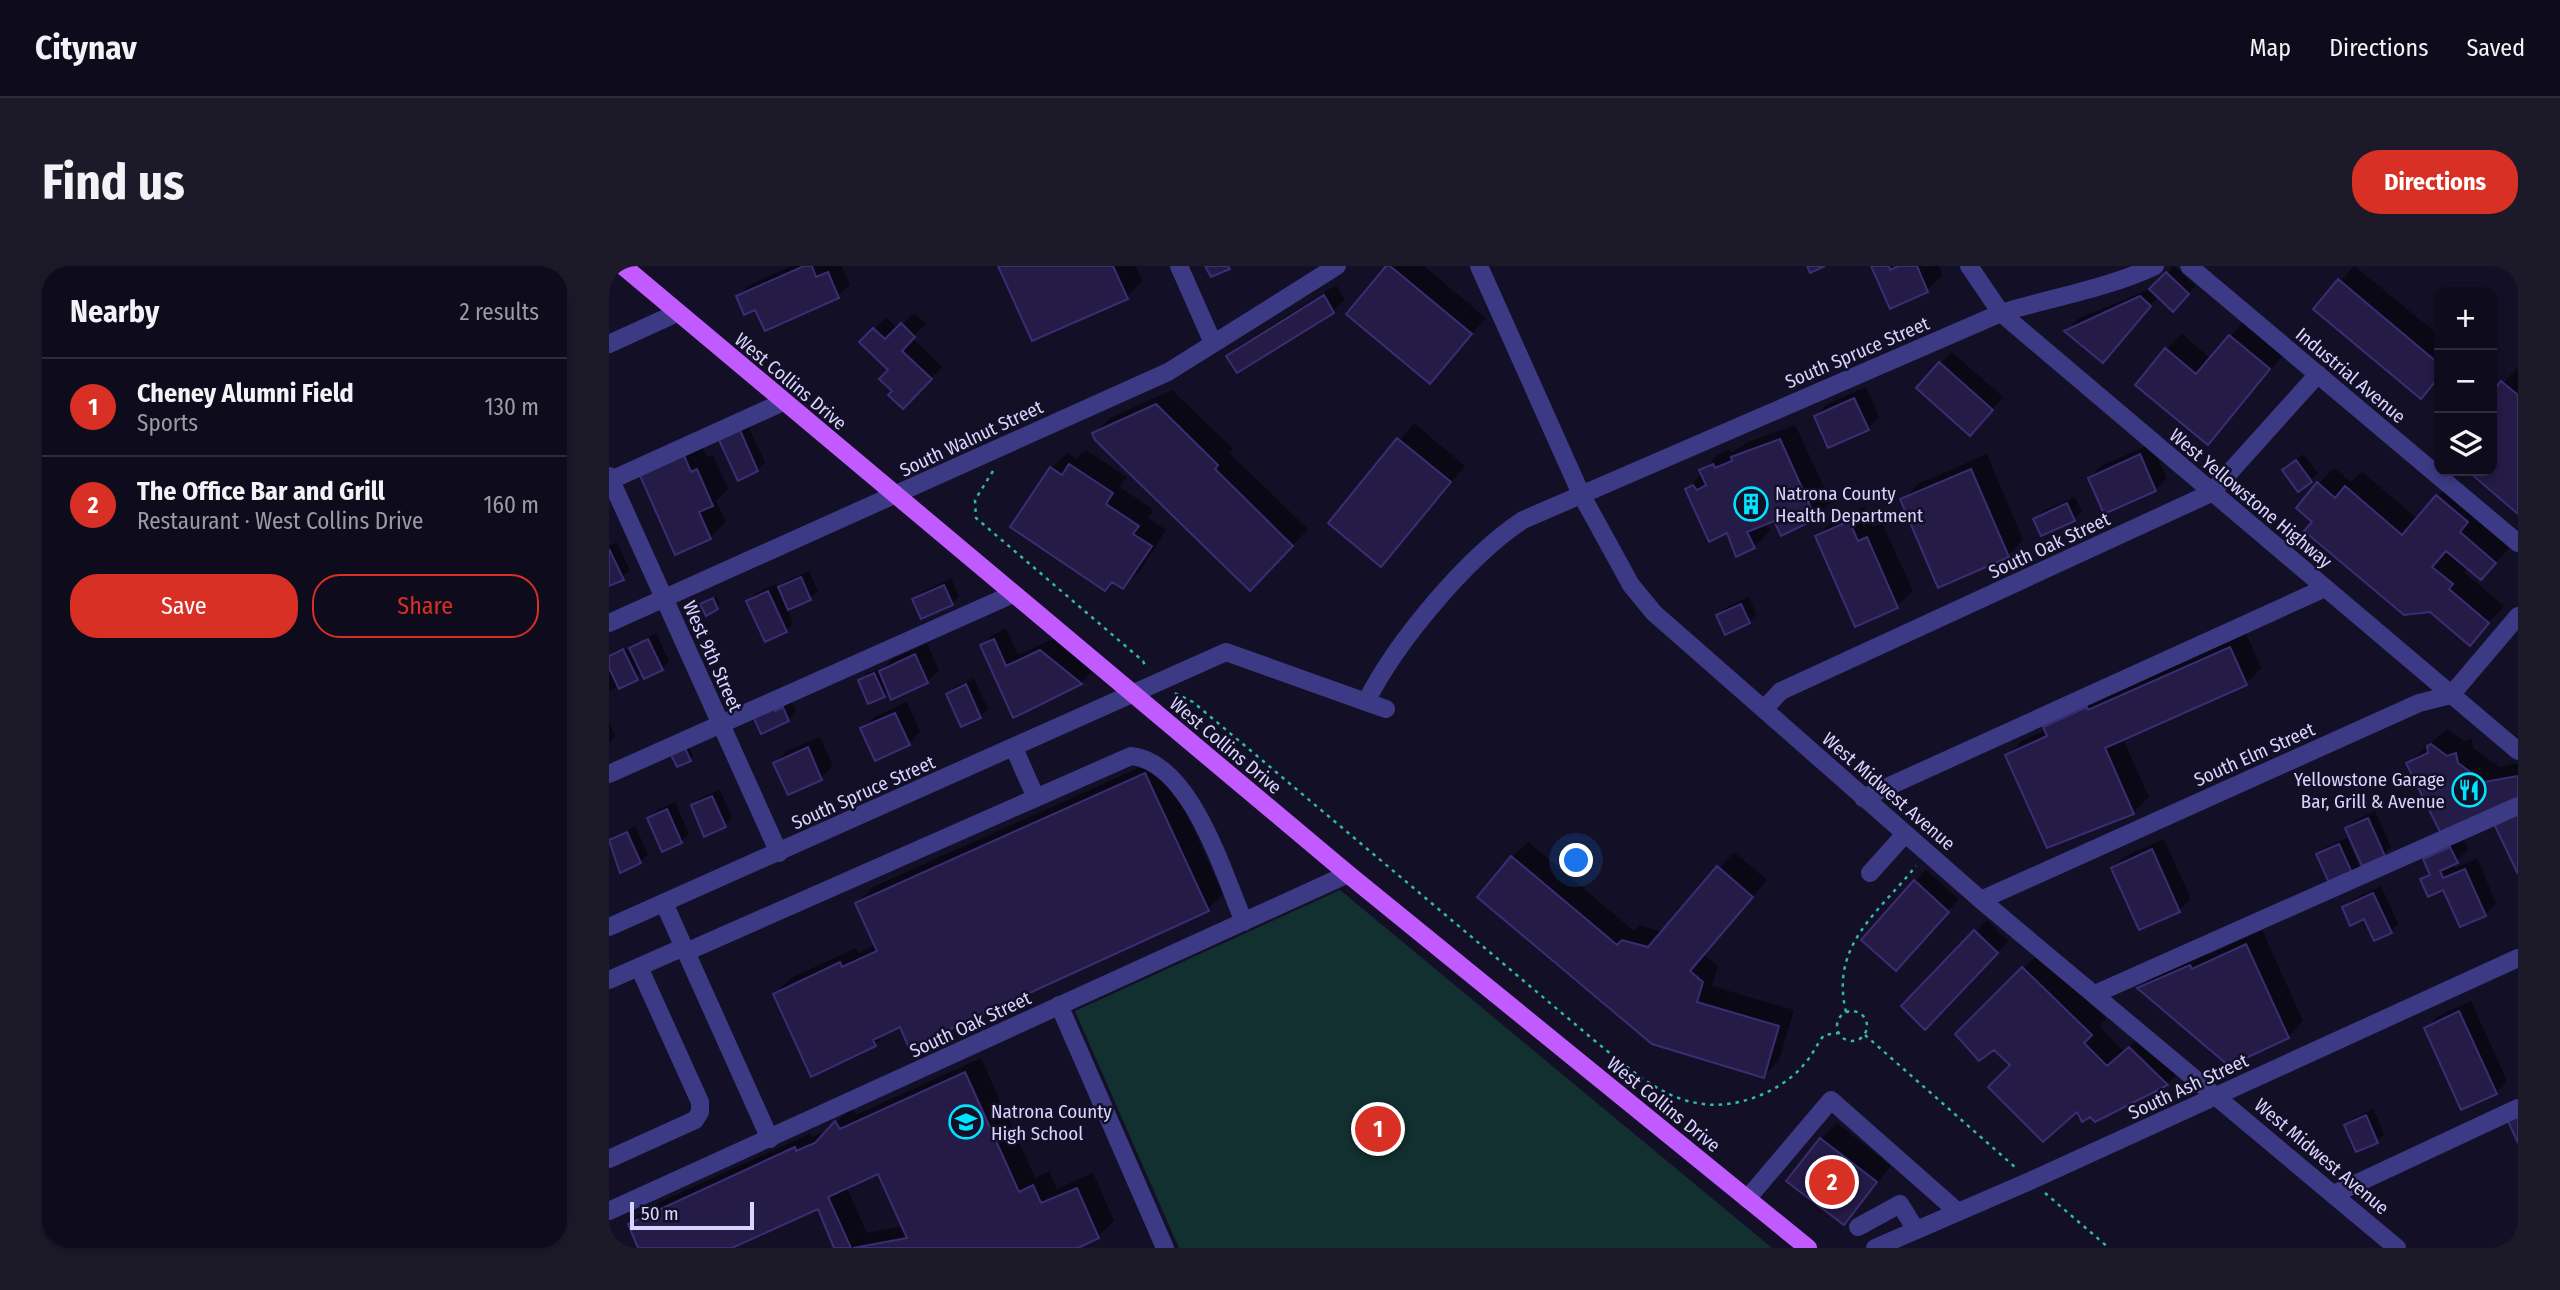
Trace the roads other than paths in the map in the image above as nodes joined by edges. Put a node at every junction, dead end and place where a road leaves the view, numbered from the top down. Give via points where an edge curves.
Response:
1 (623, 266) edge
2 (1179, 266) edge
3 (1479, 266) edge
4 (1969, 266) edge
5 (2155, 266) edge
6 (2189, 266) edge
7 (1327, 269) edge
8 (677, 313) junction
9 (2001, 313) junction
10 (1213, 343) junction
11 (609, 344) edge
12 (2318, 374) junction
13 (783, 402) junction
14 (610, 479) edge
15 (2211, 493) junction
16 (1581, 494) junction
17 (895, 497) junction
18 (2518, 543) edge
19 (2325, 588) junction
20 (1013, 594) junction
21 (664, 599) junction
22 (2518, 616) edge
23 (609, 623) edge
24 (1133, 695) junction
25 (2451, 695) junction
26 (1366, 702) junction
27 (1765, 708) junction
28 (1386, 709) dead end
29 (721, 724) junction
30 (1014, 748) junction
31 (2518, 751) edge
32 (609, 775) edge
33 (1036, 798) junction
34 (1863, 798) junction
35 (2518, 806) edge
36 (1902, 837) junction
37 (779, 853) junction
38 (1870, 873) dead end
39 (1348, 874) junction
40 (1981, 900) junction
41 (664, 903) junction
42 (1244, 922) junction
43 (609, 927) edge
44 (685, 950) junction
45 (2518, 958) edge
46 (639, 967) junction
47 (609, 980) edge
48 (2095, 994) junction
49 (1059, 1005) junction
50 (2218, 1095) junction
51 (2518, 1108) edge
52 (770, 1139) junction
53 (609, 1159) edge
54 (2334, 1194) junction
55 (1747, 1199) junction
56 (609, 1211) edge
57 (1958, 1212) junction
58 (1858, 1227) dead end
59 (1916, 1230) junction
60 (1165, 1248) edge
61 (1808, 1248) edge
62 (1875, 1248) edge
63 (2397, 1248) edge

1 - 8 main road, West Collins Drive
2 - 10 street
3 - 16 street, West Midwest Avenue
4 - 9 street, West Yellowstone Highway
5 - 9 street, South Spruce Street via 2118,283
6 - 12 street, Industrial Avenue
7 - 10 street, South Walnut Street
8 - 11 street
8 - 13 main road, West Collins Drive
9 - 15 street, West Yellowstone Highway
9 - 16 street, South Spruce Street
10 - 17 street, South Walnut Street via 1168,372
12 - 15 street, South Oak Street
12 - 18 street, Industrial Avenue
13 - 14 street
13 - 17 main road, West Collins Drive
14 - 21 street, West 9th Street
15 - 19 street, West Yellowstone Highway
15 - 27 street, South Oak Street via 1781,691
16 - 26 street, South Spruce Street via 1497,536 1384,666
16 - 27 street, West Midwest Avenue via 1626,577 1654,613
17 - 20 main road, West Collins Drive
17 - 21 street, South Walnut Street
19 - 25 street, West Yellowstone Highway
19 - 34 street
20 - 24 main road, West Collins Drive
20 - 29 street
21 - 23 street, South Walnut Street
21 - 29 street, West 9th Street
22 - 25 street
24 - 26 street, South Spruce Street via 1226,652
24 - 30 street, South Spruce Street
24 - 39 main road, West Collins Drive
25 - 31 street, West Yellowstone Highway
25 - 40 street, South Elm Street via 2419,703
26 - 28 street, South Spruce Street
27 - 34 street, West Midwest Avenue
29 - 32 street
29 - 37 street, West 9th Street
30 - 33 street
30 - 37 street, South Spruce Street
33 - 42 street via 1131,756 1146,757 1185,792
33 - 44 street
34 - 36 street, West Midwest Avenue
35 - 48 street
36 - 38 street
36 - 40 street, West Midwest Avenue
37 - 41 street, South Spruce Street
39 - 42 street, South Oak Street
39 - 55 main road, West Collins Drive
40 - 48 street, West Midwest Avenue
41 - 43 street, South Spruce Street
41 - 44 street
42 - 49 street, South Oak Street
44 - 46 street
44 - 52 street
45 - 50 street, South Ash Street
46 - 47 street
46 - 53 street via 700,1102 700,1112 695,1120
48 - 50 street, West Midwest Avenue
49 - 52 street, South Oak Street
49 - 60 street
50 - 54 street, West Midwest Avenue
50 - 57 street, South Ash Street
51 - 54 street
52 - 56 street, South Oak Street
54 - 63 street, West Midwest Avenue
55 - 57 street via 1831,1100
55 - 61 main road, West Collins Drive
57 - 59 street, South Ash Street
58 - 59 street via 1900,1204
59 - 62 street, South Ash Street

